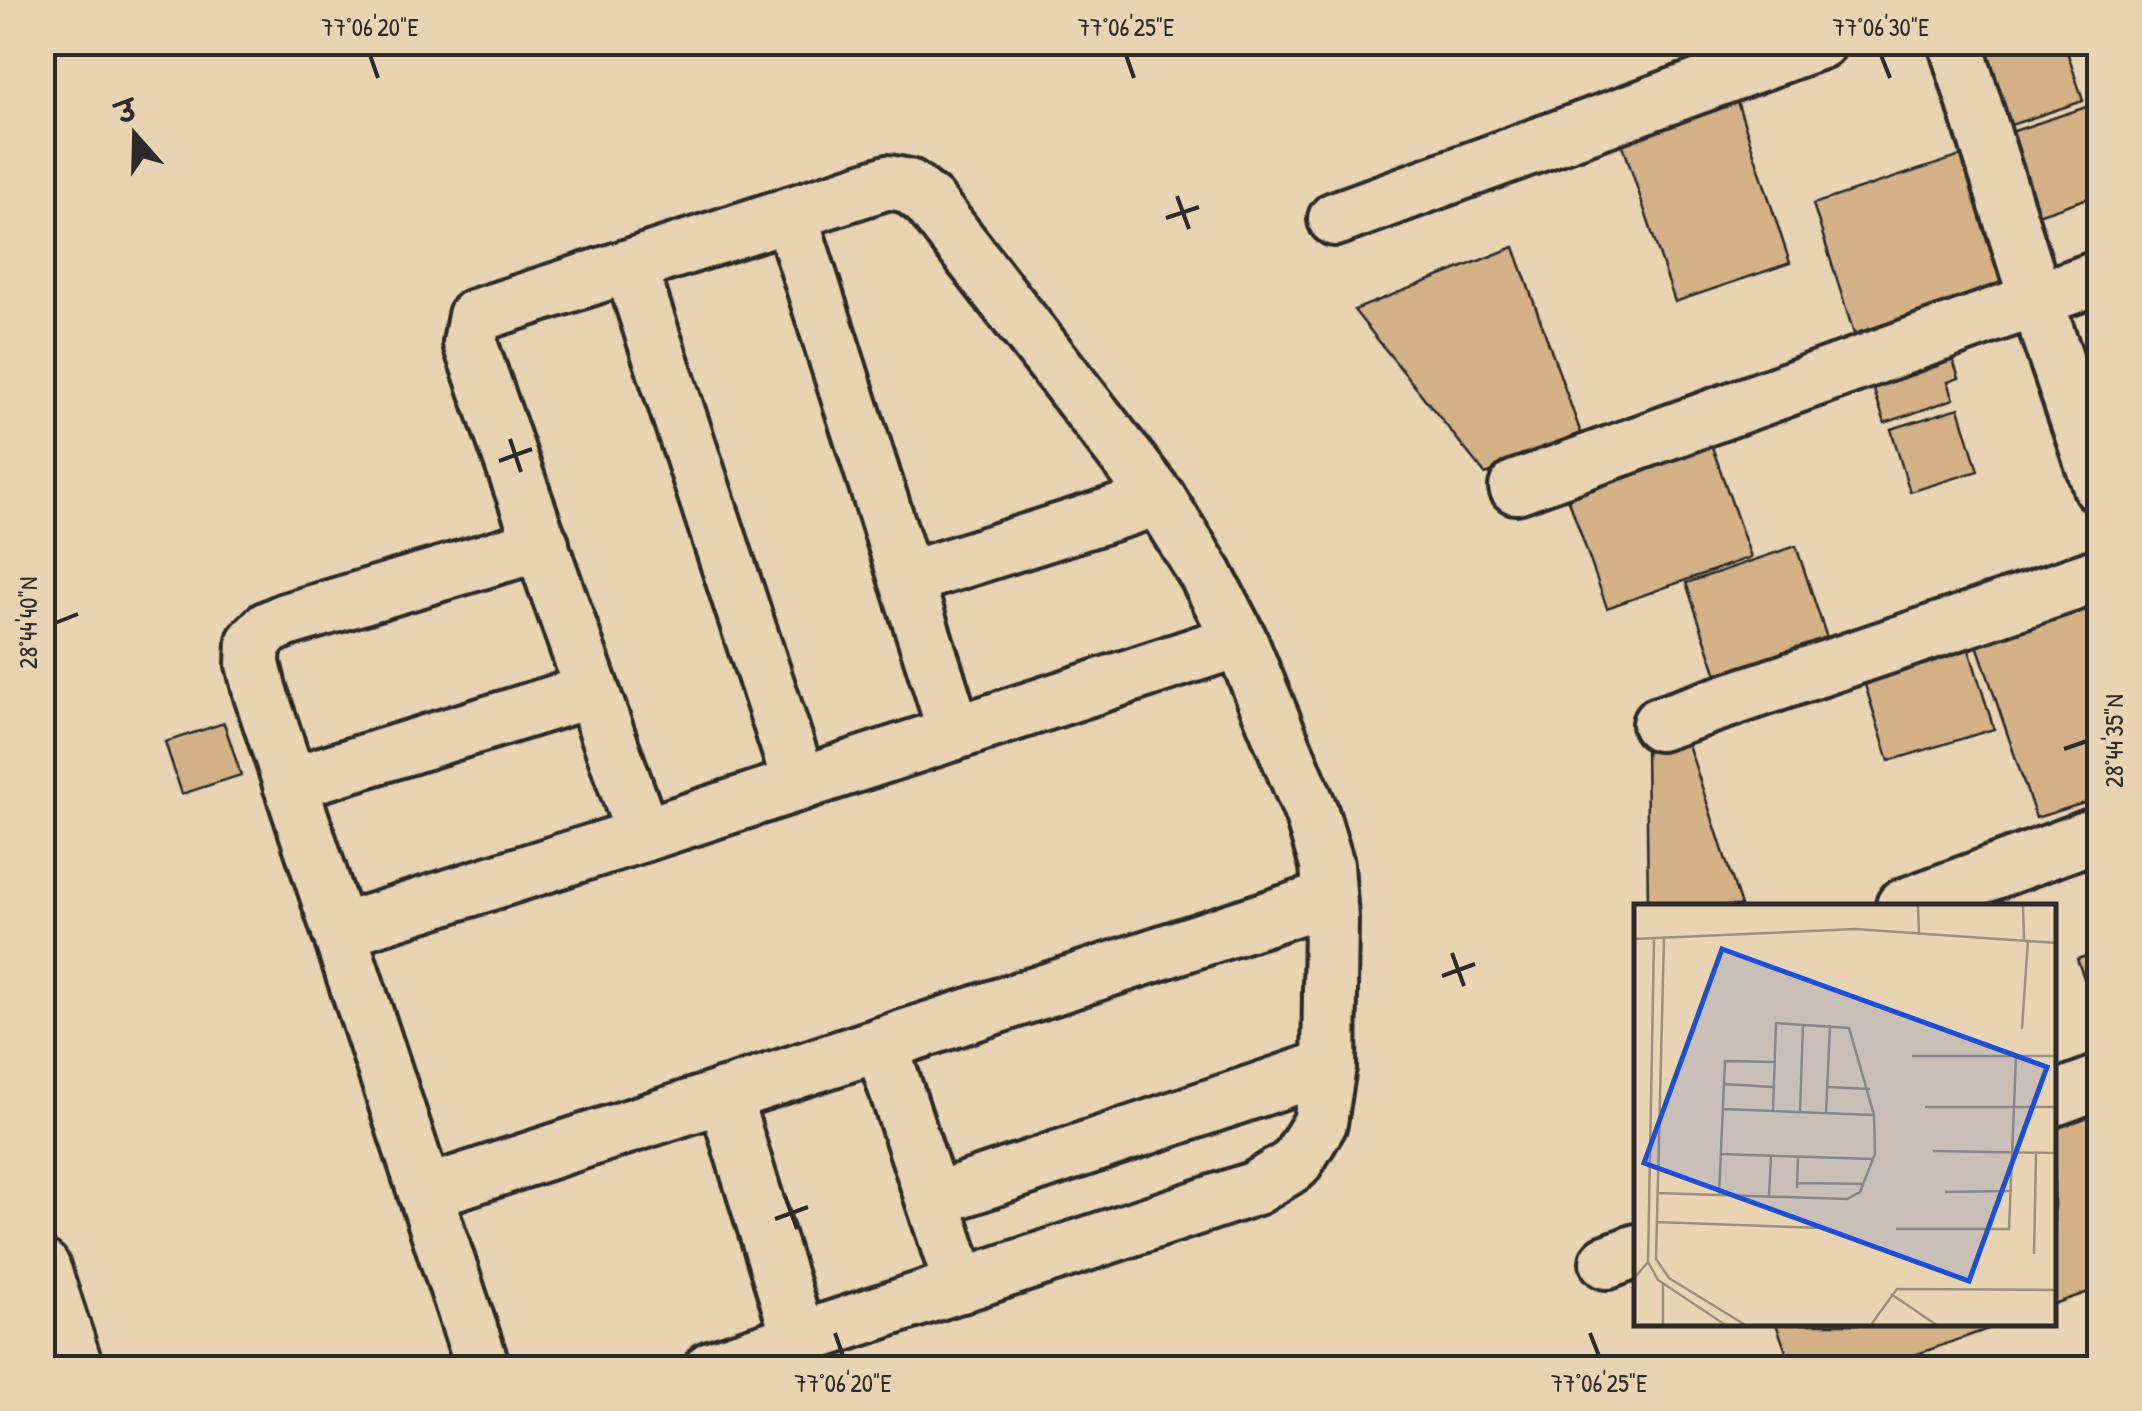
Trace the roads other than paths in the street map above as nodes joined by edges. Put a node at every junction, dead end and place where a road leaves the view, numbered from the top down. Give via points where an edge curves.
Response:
1 (1820, 42) edge
2 (1955, 42) edge
3 (790, 214) junction
4 (1335, 218) dead end
5 (630, 266) junction
6 (2100, 277) edge
7 (2036, 300) junction
8 (2100, 487) edge
9 (1516, 488) dead end
10 (1159, 498) junction
11 (542, 544) junction
12 (2100, 575) edge
13 (906, 580) junction
14 (1240, 640) junction
15 (591, 691) junction
16 (1659, 724) dead end
17 (955, 733) junction
18 (290, 784) junction
19 (800, 784) junction
20 (2100, 834) edge
21 (643, 835) junction
22 (1329, 898) junction
23 (1908, 904) edge
24 (338, 931) junction
25 (881, 1044) junction
26 (1329, 1066) junction
27 (2100, 1082) edge
28 (724, 1095) junction
29 (2057, 1098) edge
30 (425, 1193) junction
31 (933, 1200) junction
32 (42, 1268) edge
33 (960, 1286) junction
34 (799, 1339) junction
35 (75, 1368) edge
36 (483, 1368) edge
37 (711, 1368) edge

1 - 4 street
2 - 7 street
3 - 5 street
3 - 10 street via 888,182 909,186
3 - 13 street
5 - 11 street via 475,316 470,343
5 - 19 street
6 - 7 street
7 - 8 street
7 - 9 street
10 - 13 street
10 - 14 street
11 - 15 street
11 - 18 street via 268,628 254,642 253,664
12 - 16 street
13 - 17 street
14 - 17 street
14 - 22 street via 1311,812
15 - 18 street
15 - 21 street
17 - 19 street
18 - 24 street
19 - 21 street
20 - 23 street
21 - 24 street
22 - 25 street
22 - 26 street
24 - 30 street
25 - 28 street
25 - 31 street
26 - 31 street
26 - 33 street via 1320,1123 1296,1164 1256,1188
27 - 29 street
28 - 30 street
28 - 34 street
30 - 36 street
31 - 33 street
32 - 35 main road
33 - 34 street
34 - 37 street

